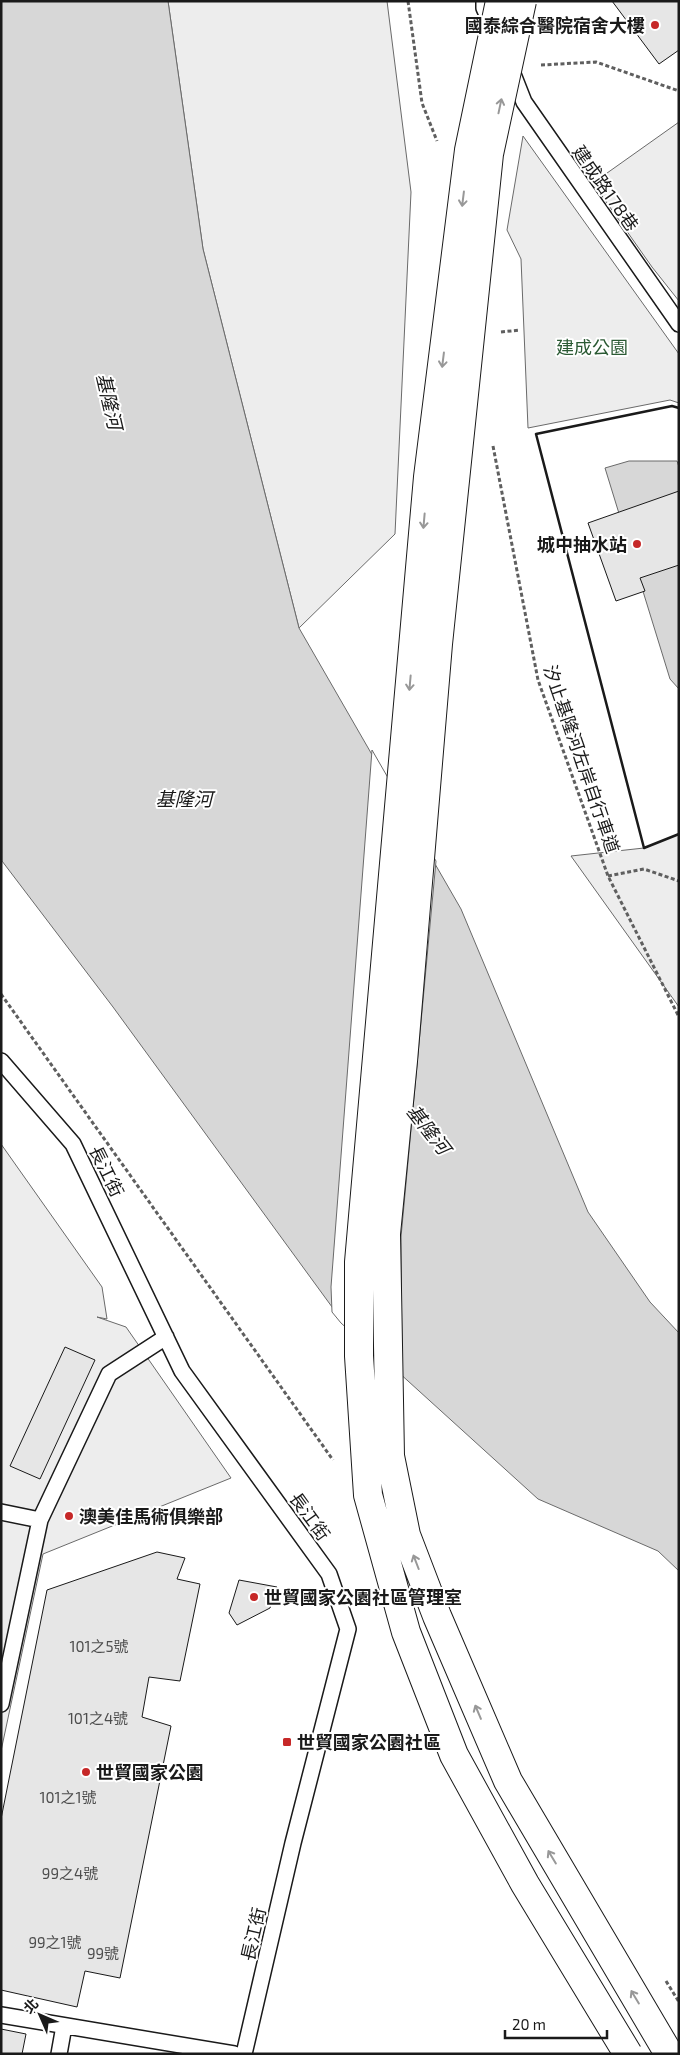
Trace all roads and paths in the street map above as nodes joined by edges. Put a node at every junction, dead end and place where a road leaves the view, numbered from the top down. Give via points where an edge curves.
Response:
1 (484, 1) edge
2 (500, 1) edge
3 (522, 1) edge
4 (510, 68) junction
5 (679, 91) edge
6 (679, 324) edge
7 (520, 330) dead end
8 (501, 332) dead end
9 (491, 436) dead end
10 (608, 876) junction
11 (679, 880) edge
12 (679, 1017) edge
13 (1, 1061) edge
14 (166, 1337) junction
15 (1, 1512) edge
16 (40, 1520) junction
17 (1, 1704) edge
18 (1, 2015) edge
19 (64, 2026) junction
20 (59, 2054) edge
21 (234, 2054) edge
22 (244, 2054) edge
23 (628, 2054) edge
24 (669, 2054) edge

1 - 4 lane, 建成路178巷 via 484,8
2 -> 23 highway, bridge via 469,150 428,477 359,1262 359,1356 368,1495 406,1632 454,1755 525,1884
24 -> 3 highway, bridge via 508,1781 406,1535 390,1456 386,1234 438,644 490,154
4 - 5 path via 596,62
4 - 6 lane, 建成路178巷 via 524,102
7 - 8 path
9 - 10 path, 汐止基隆河左岸自行車道 via 538,680
10 - 11 path via 644,869
10 - 12 path, 汐止基隆河左岸自行車道
13 - 14 lane, 長江街 via 73,1144
14 - 16 lane via 109,1374
14 - 22 lane, 長江街 via 182,1371 329,1574 348,1629 293,1843
15 - 16 lane
16 - 17 lane
18 - 19 lane
19 - 20 lane
19 - 21 lane

